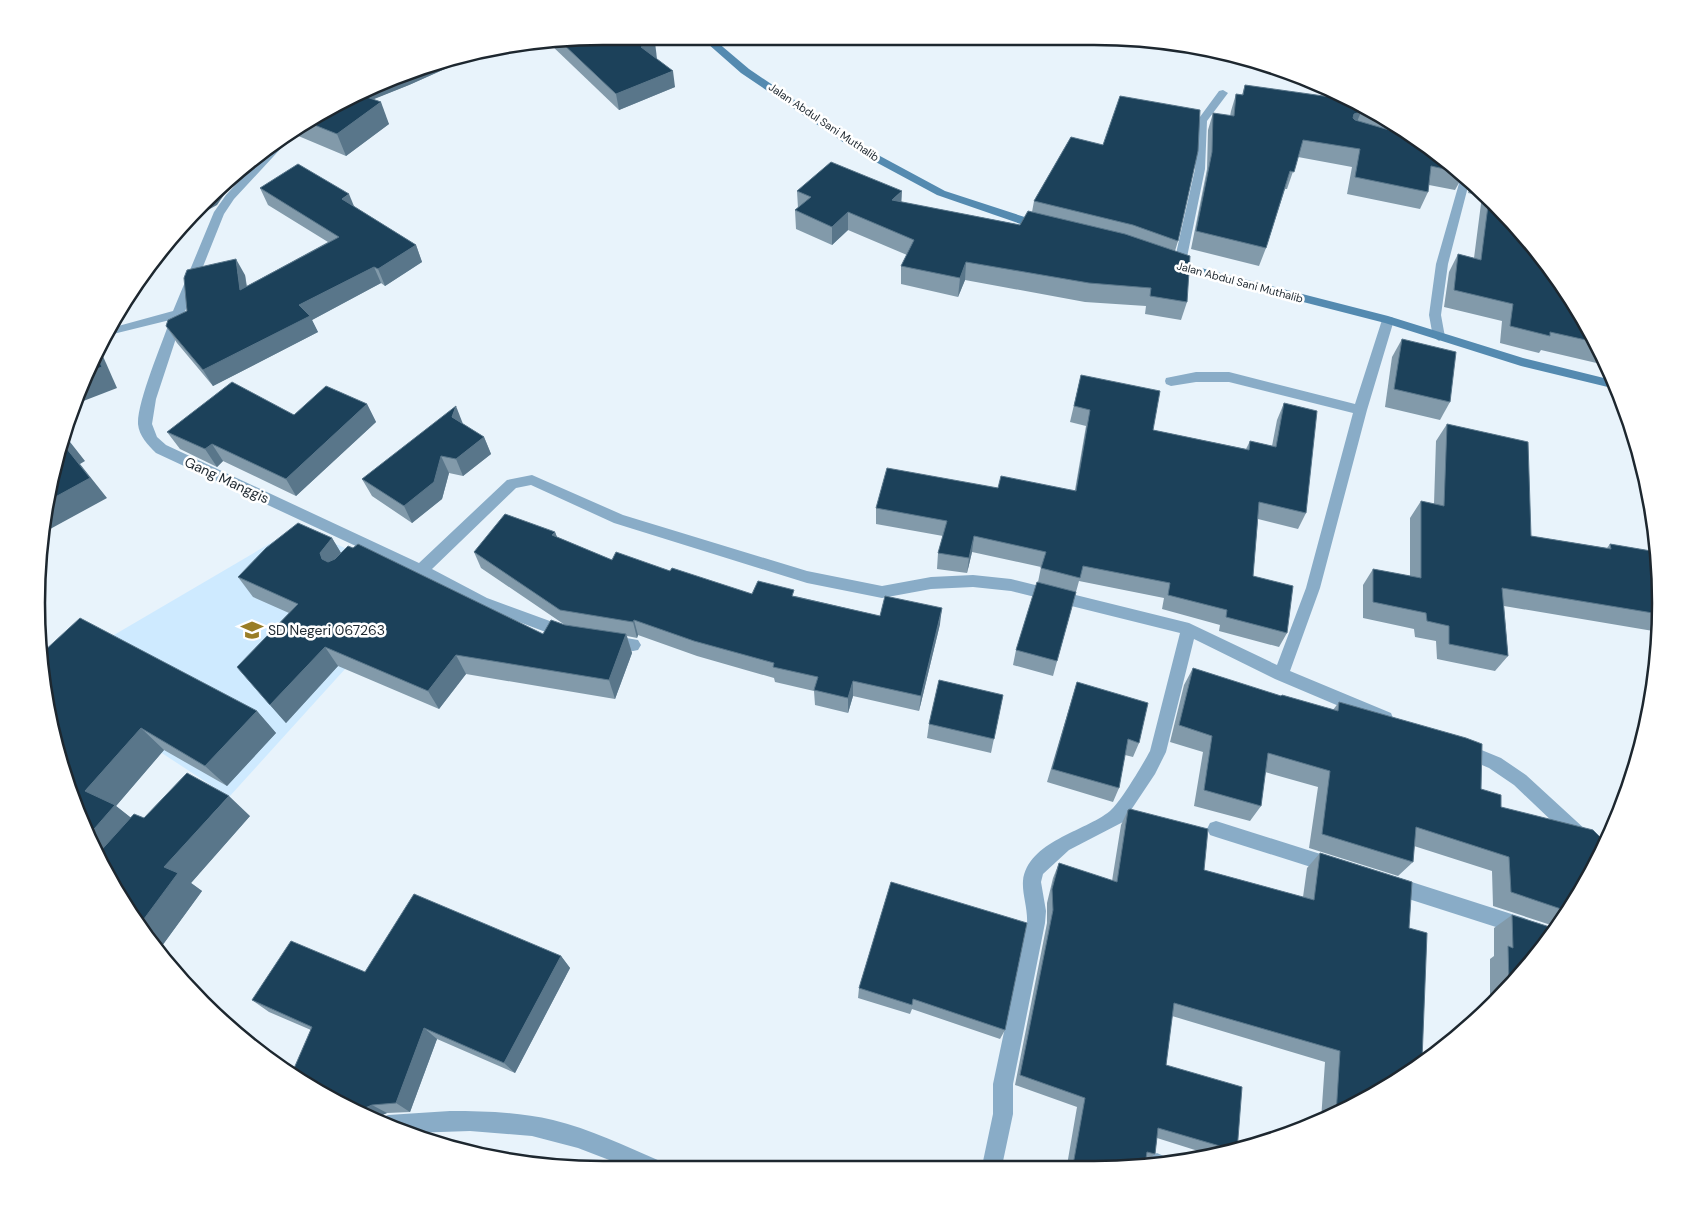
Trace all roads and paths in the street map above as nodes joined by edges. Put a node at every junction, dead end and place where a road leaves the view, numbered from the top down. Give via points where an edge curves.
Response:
1 (715, 45) edge
2 (1223, 93) dead end
3 (267, 157) edge
4 (1463, 184) edge
5 (1058, 231) edge
6 (1161, 260) edge
7 (1179, 267) junction
8 (178, 314) junction
9 (1388, 320) junction
10 (116, 331) edge
11 (1439, 337) junction
12 (1170, 381) dead end
13 (1607, 383) edge
14 (1360, 410) junction
15 (421, 570) junction
16 (1189, 629) junction
17 (581, 638) edge
18 (598, 640) edge
19 (633, 645) dead end
20 (1281, 674) junction
21 (1397, 722) edge
22 (1450, 744) edge
23 (1216, 830) dead end
24 (1594, 851) edge
25 (1347, 871) edge
26 (1375, 880) edge
27 (1542, 932) edge
28 (404, 1124) edge
29 (636, 1161) edge
30 (993, 1161) edge

1 - 5 street, Jalan Abdul Sani Muthalib via 745,71 872,155 941,193
2 - 7 street via 1202,121 1200,169
3 - 8 street, Gang Manggis via 218,214
4 - 11 street via 1442,264 1435,315
6 - 7 street, Jalan Abdul Sani Muthalib
7 - 9 street, Jalan Abdul Sani Muthalib
8 - 10 street
8 - 15 street, Gang Manggis via 149,399 145,424 152,440 161,449
9 - 11 street, Jalan Abdul Sani Muthalib
9 - 14 street
11 - 13 street, Jalan Abdul Sani Muthalib
12 - 14 street via 1229,377
14 - 20 street via 1313,588
15 - 16 street via 512,484 532,480 619,519 807,577 882,592 973,581 1011,585
15 - 17 street, Gang Manggis via 482,602
16 - 20 street
16 - 30 street via 1158,752 1149,769 1117,816 1063,844 1036,869 1032,882 1036,924 1004,1074 1003,1114
18 - 19 street
20 - 21 street
22 - 24 street via 1495,763 1520,780
23 - 25 street
26 - 27 street
28 - 29 street via 464,1120 507,1122 553,1130

